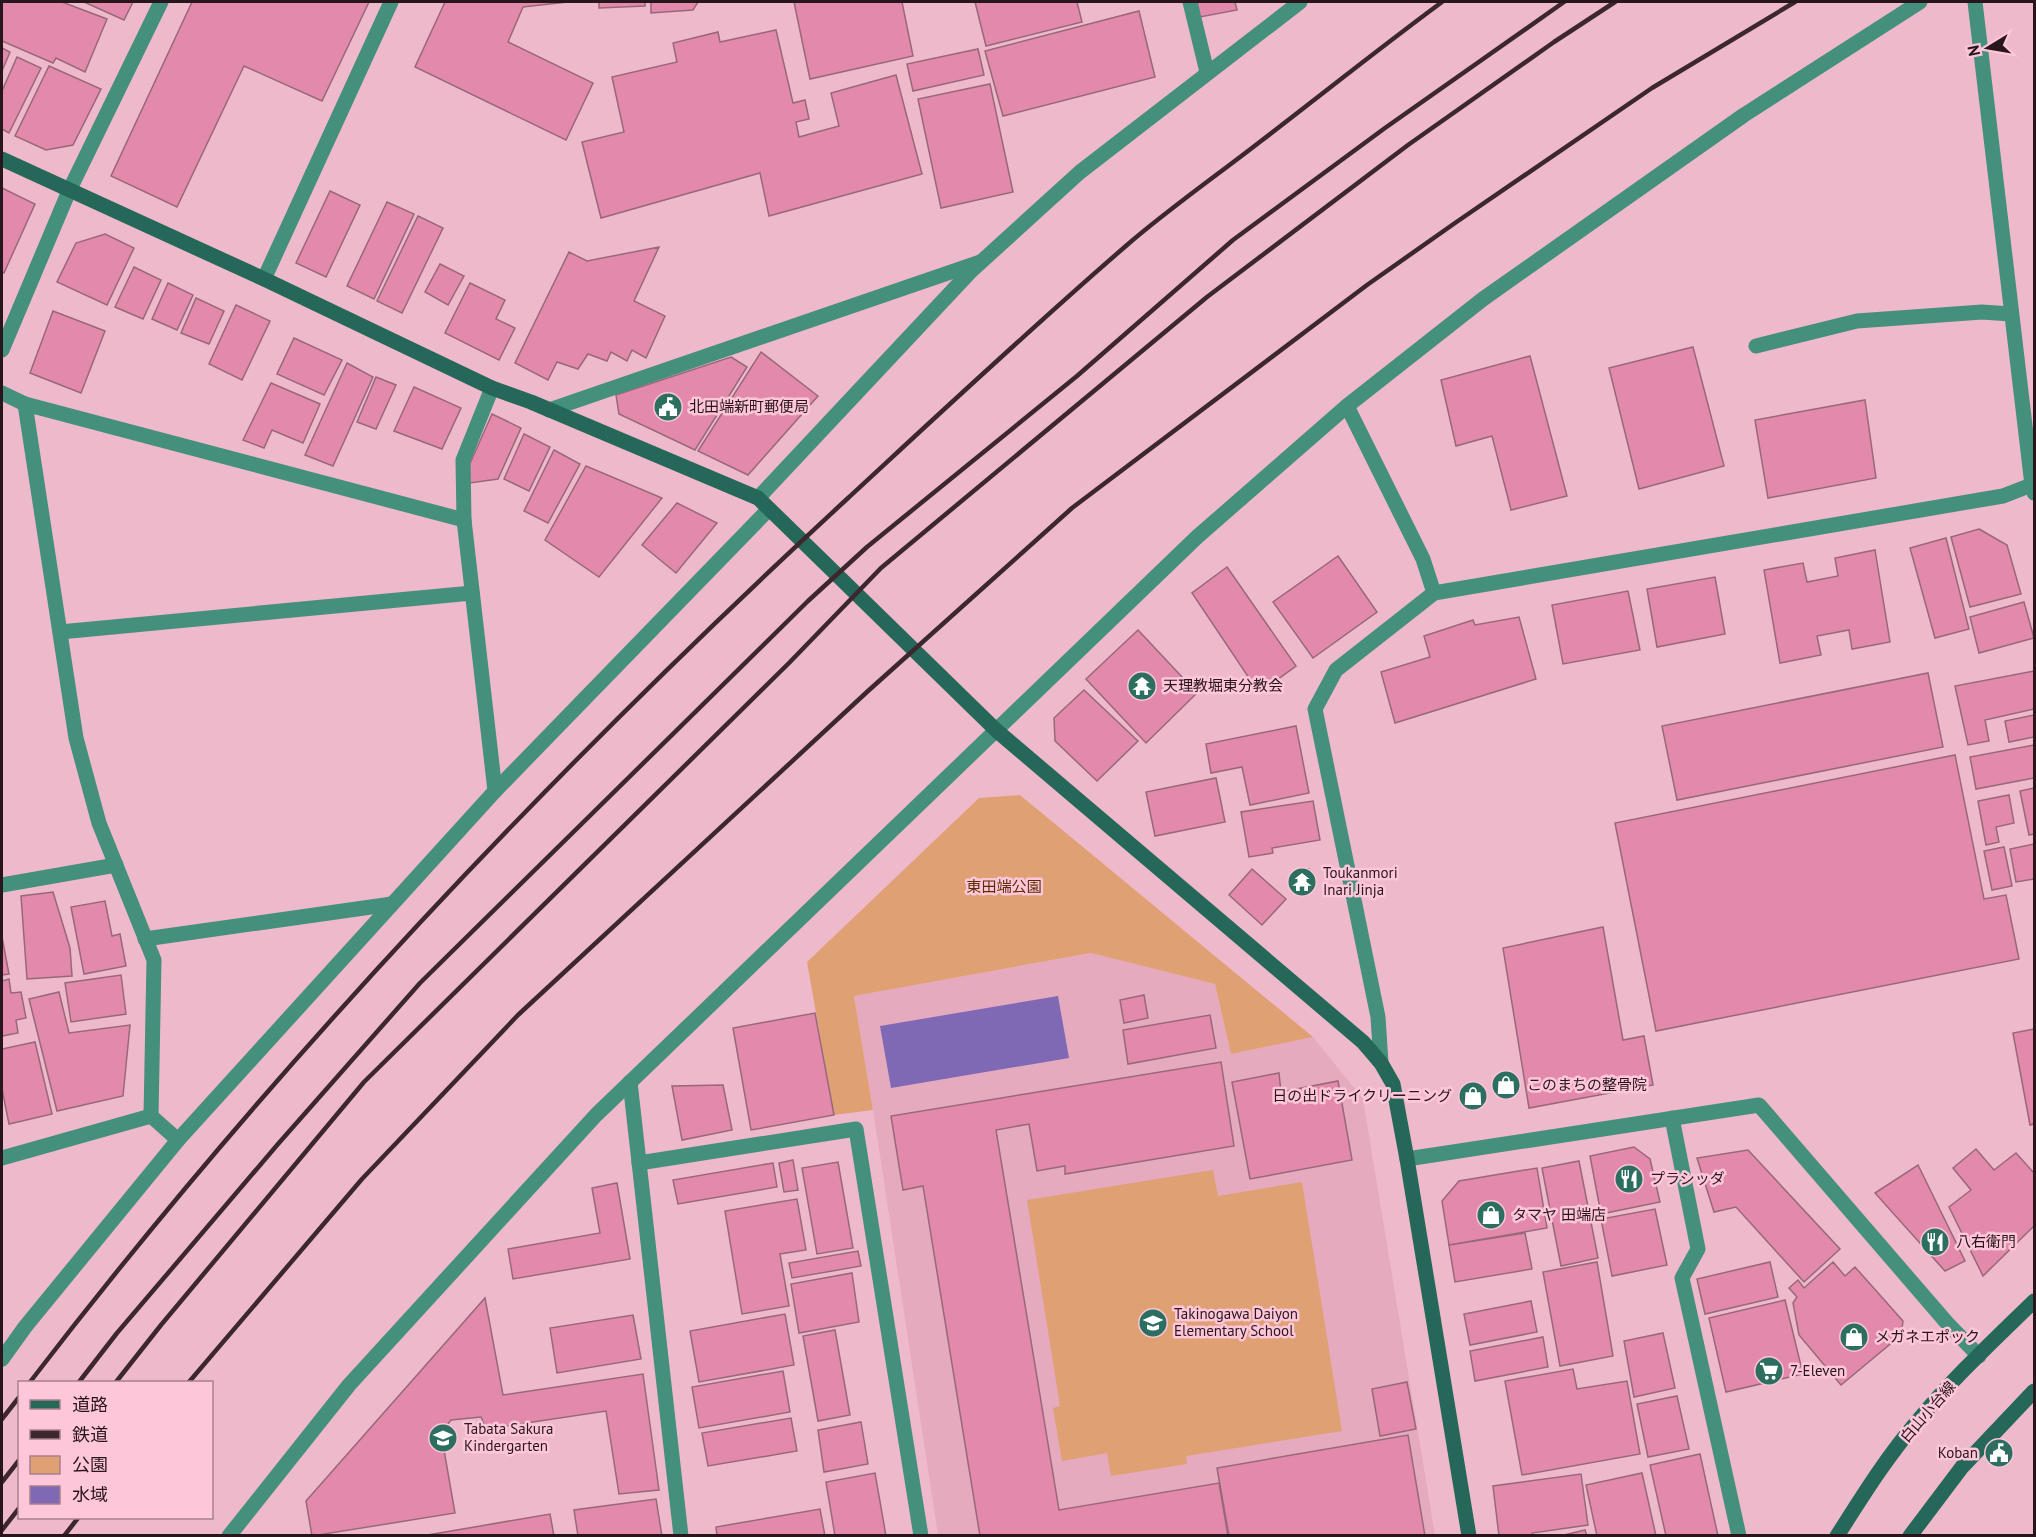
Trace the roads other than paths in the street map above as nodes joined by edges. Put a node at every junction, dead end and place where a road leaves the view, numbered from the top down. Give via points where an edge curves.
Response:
1 (161, 2) edge
2 (391, 2) edge
3 (1190, 2) edge
4 (1300, 2) edge
5 (1920, 2) edge
6 (1975, 2) edge
7 (1207, 72) junction
8 (2, 159) edge
9 (69, 191) junction
10 (981, 262) junction
11 (264, 279) junction
12 (2012, 314) junction
13 (1755, 346) dead end
14 (2, 350) edge
15 (492, 388) junction
16 (2, 393) edge
17 (25, 404) junction
18 (1347, 406) junction
19 (549, 410) junction
20 (2034, 487) edge
21 (758, 498) junction
22 (769, 509) junction
23 (464, 520) junction
24 (472, 593) junction
25 (1434, 593) junction
26 (60, 632) junction
27 (997, 730) junction
28 (495, 791) junction
29 (116, 864) junction
30 (2, 885) edge
31 (392, 904) junction
32 (145, 939) junction
33 (1381, 1063) junction
34 (630, 1082) junction
35 (151, 1116) junction
36 (1672, 1118) junction
37 (178, 1140) junction
38 (2, 1158) edge
39 (1407, 1159) junction
40 (639, 1163) junction
41 (2034, 1301) edge
42 (1979, 1356) junction
43 (2, 1359) edge
44 (2034, 1390) edge
45 (229, 1536) edge
46 (681, 1536) edge
47 (921, 1536) edge
48 (1469, 1536) edge
49 (1738, 1536) edge
50 (1837, 1536) edge
51 (1910, 1536) edge

1 - 9 street
2 - 11 street
3 - 7 street
4 - 7 street
5 - 18 street via 1744,115 1483,299
6 - 12 street
7 - 10 street via 1080,172
8 - 9 street
9 - 11 street
9 - 14 street
10 - 19 street
10 - 21 street
11 - 15 street
12 - 13 street via 1982,312 1857,321
12 - 20 street
15 - 19 street
15 - 23 street via 463,460
16 - 17 street
17 - 23 street
17 - 26 street
18 - 25 street via 1423,559
18 - 27 street via 1197,537
19 - 21 street
20 - 25 street via 2003,496
21 - 22 street
22 - 27 street
22 - 28 street
23 - 24 street
24 - 26 street
24 - 28 street
25 - 33 street via 1336,670 1315,709 1378,1017
26 - 29 street via 76,738 99,823
27 - 33 street via 1363,1042
27 - 34 street
28 - 31 street
29 - 30 street
29 - 32 street
31 - 32 street
31 - 37 street
32 - 35 street via 154,960
33 - 39 street via 1393,1084
34 - 40 street
34 - 45 street via 349,1385
35 - 37 street
35 - 38 street
36 - 39 street
36 - 42 street via 1759,1105
36 - 49 street via 1698,1249 1682,1278
37 - 43 street
39 - 48 street
40 - 46 street
40 - 47 street via 856,1129
41 - 42 street, 白山小台線
42 - 50 street, 白山小台線 via 1916,1422
44 - 51 street via 1962,1467

